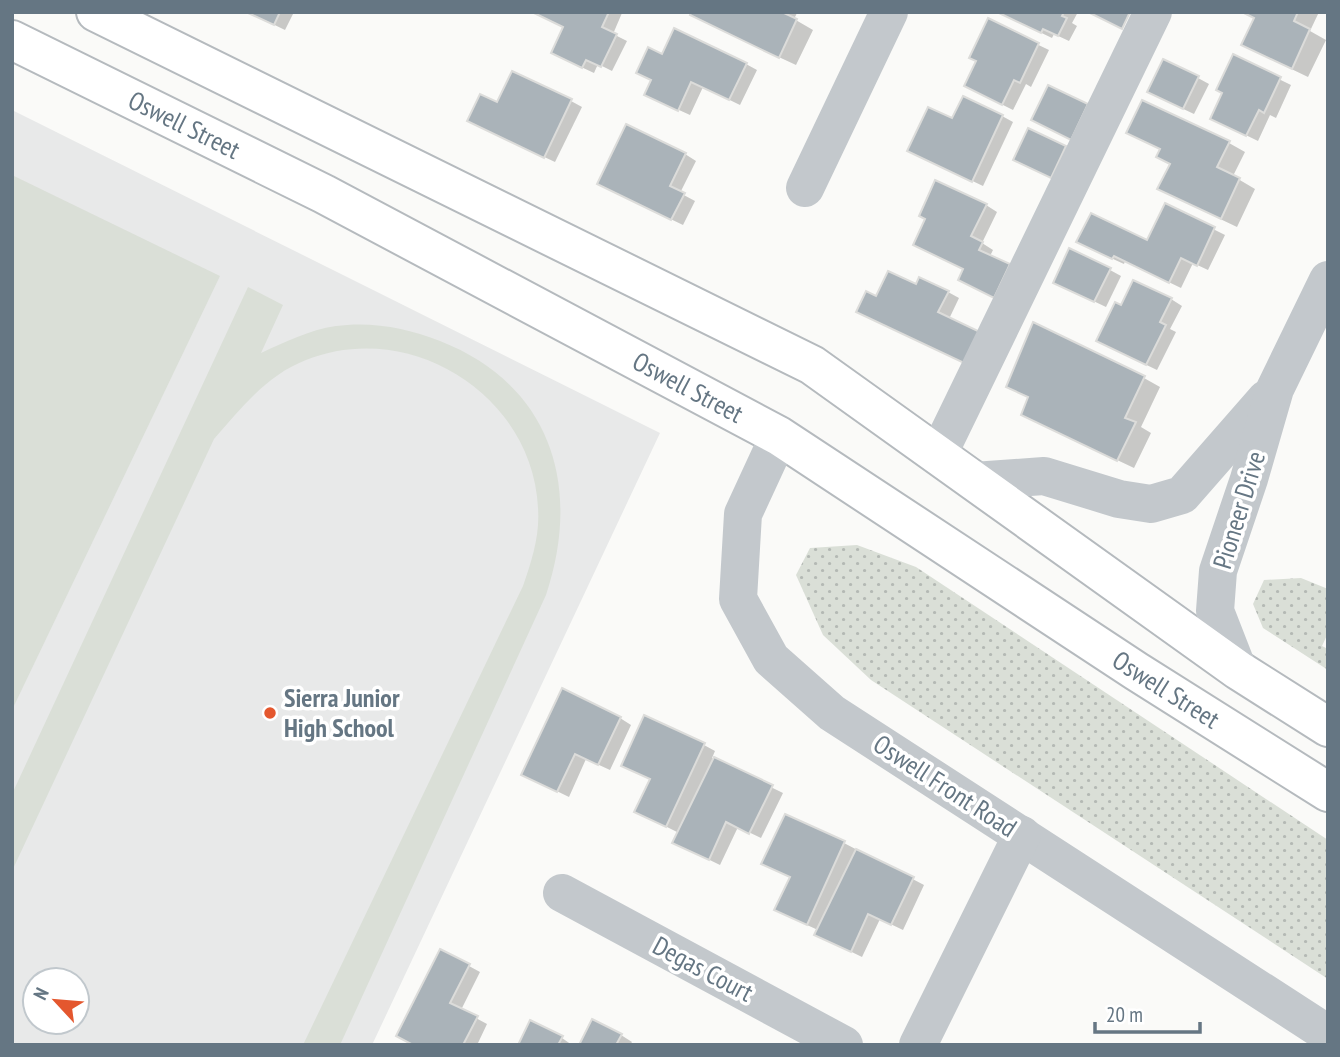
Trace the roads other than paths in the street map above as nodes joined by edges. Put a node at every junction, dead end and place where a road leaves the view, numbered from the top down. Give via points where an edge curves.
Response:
1 (96, 12) edge
2 (889, 12) edge
3 (1153, 12) edge
4 (12, 40) edge
5 (805, 188) dead end
6 (1328, 280) edge
7 (1320, 318) edge
8 (1275, 389) junction
9 (779, 436) junction
10 (938, 455) junction
11 (974, 481) junction
12 (1238, 670) junction
13 (1328, 727) edge
14 (1328, 792) edge
15 (1022, 835) junction
16 (562, 893) dead end
17 (1328, 1034) edge
18 (845, 1045) edge
19 (918, 1045) edge

1 - 10 main road via 812,365
2 - 5 street
3 - 10 street
4 - 9 main road, Oswell Street via 324,194
6 - 7 street, Pioneer Drive
7 - 8 street, Pioneer Drive
8 - 11 street, Pioneer Drive via 1181,495 1151,504 1044,476
8 - 12 street, Pioneer Drive via 1218,571 1215,611
9 - 14 main road, Oswell Street
9 - 15 street, Oswell Front Road via 743,514 738,599 771,659 832,713
10 - 11 main road
11 - 12 main road
12 - 13 main road
15 - 17 street, Oswell Front Road
15 - 19 street
16 - 18 street, Degas Court

